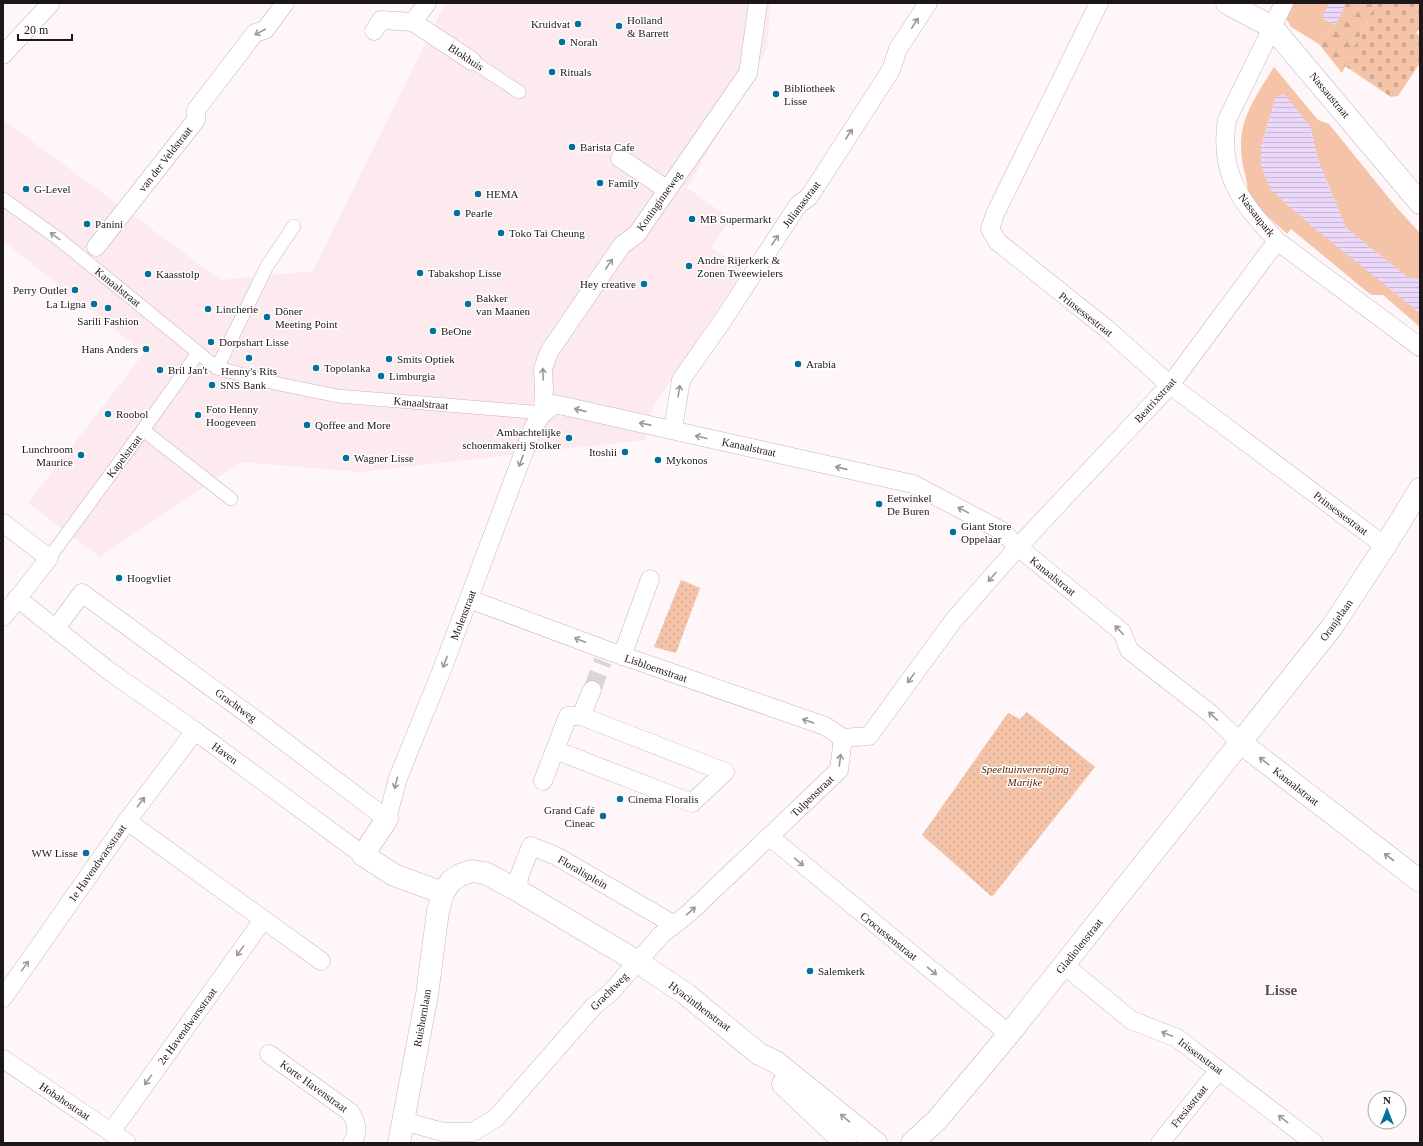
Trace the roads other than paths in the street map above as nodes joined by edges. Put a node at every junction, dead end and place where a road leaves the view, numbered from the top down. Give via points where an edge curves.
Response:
1 (51, 3) edge
2 (285, 3) edge
3 (426, 3) edge
4 (758, 3) edge
5 (928, 3) edge
6 (1099, 3) edge
7 (1227, 3) edge
8 (1284, 3) edge
9 (413, 22) junction
10 (1272, 27) junction
11 (374, 31) dead end
12 (3, 55) edge
13 (472, 61) joint
14 (519, 92) dead end
15 (620, 158) dead end
16 (666, 190) junction
17 (3, 199) edge
18 (1420, 203) edge
19 (294, 226) dead end
20 (1277, 241) junction
21 (91, 254) junction
22 (1420, 347) edge
23 (198, 353) junction
24 (217, 368) junction
25 (1170, 385) junction
26 (543, 413) junction
27 (673, 429) junction
28 (143, 430) junction
29 (1420, 489) edge
30 (232, 498) dead end
31 (3, 523) edge
32 (1386, 546) junction
33 (1018, 547) junction
34 (49, 558) junction
35 (650, 579) dead end
36 (17, 598) junction
37 (468, 599) junction
38 (3, 616) edge
39 (56, 628) junction
40 (610, 656) junction
41 (592, 690) tunnel mouth
42 (581, 716) junction
43 (194, 731) junction
44 (843, 738) junction
45 (1241, 744) junction
46 (555, 750) junction
47 (543, 781) dead end
48 (387, 819) junction
49 (127, 821) junction
50 (770, 837) junction
51 (363, 855) junction
52 (1420, 881) edge
53 (517, 890) junction
54 (443, 893) junction
55 (263, 920) junction
56 (673, 924) junction
57 (321, 962) dead end
58 (638, 962) junction
59 (1064, 965) junction
60 (3, 998) edge
61 (1010, 1034) junction
62 (269, 1054) dead end
63 (759, 1054) junction
64 (3, 1059) edge
65 (1219, 1070) junction
66 (402, 1121) junction
67 (111, 1132) junction
68 (127, 1143) edge
69 (352, 1143) edge
70 (399, 1143) edge
71 (845, 1143) edge
72 (876, 1143) edge
73 (912, 1143) edge
74 (1160, 1143) edge
75 (1314, 1143) edge

1 - 12 street
2 -> 21 street, van der Veldstraat via 265,30 255,33 196,110 196,120
3 - 9 street
4 - 16 street, Koninginneweg via 748,73
27 -> 5 street, Julianastraat via 681,380 798,205 809,197 891,70 898,49
6 - 25 street, Prinsessestraat via 995,214 990,229 998,242 1107,329
7 - 10 main road, Nassaustraat
8 - 10 street, Nassaupark
9 - 11 street, Blokhuis via 381,20
9 - 13 street, Blokhuis
10 - 18 main road, Nassaustraat
10 - 20 street, Nassaupark via 1230,114 1224,139 1225,158 1235,186 1257,220
13 - 14 street, Blokhuis
15 - 16 street
26 -> 16 street, Koninginneweg via 543,369 549,352 622,245 637,234
21 -> 17 street, Kanaalstraat via 59,239
19 - 24 street via 267,266
20 - 22 street, Nassaupark
20 - 25 street, Beatrixstraat
21 - 23 street, Kanaalstraat
23 - 24 street, Kanaalstraat
23 - 28 street, Kapelstraat
24 - 26 street, Kanaalstraat via 338,396
25 - 32 street, Prinsessestraat
25 - 33 street, Beatrixstraat
27 -> 26 street, Kanaalstraat via 555,404
26 -> 37 street, Molenstraat via 533,428
33 -> 27 street, Kanaalstraat via 1002,531 913,484
28 - 30 street
28 - 34 street, Kapelstraat
29 - 32 main road, Oranjelaan
31 - 34 street
32 - 45 main road, Oranjelaan via 1332,627
33 -> 44 street via 953,621 869,736
45 -> 33 street, Kanaalstraat via 1211,714 1129,650 1122,632
34 - 36 street
35 - 40 street
36 - 38 street
36 - 39 street, Haven
40 -> 37 street, Lisbloemstraat
37 -> 48 street, Molenstraat via 398,778
39 - 43 street, Haven via 108,671
39 - 48 street, Grachtweg via 82,594
44 -> 40 street, Lisbloemstraat via 825,726
41 - 42 street
42 - 46 street via 568,716
42 - 46 street via 725,772 692,803
49 -> 43 street, 1e Havendwarsstraat
43 - 51 street, Haven
50 -> 44 street, Tulpenstraat via 839,770
52 -> 45 main road, Kanaalstraat
45 - 59 main road, Gladiolenstraat
46 - 47 street
48 - 51 main road
49 - 55 street
60 -> 49 street, 1e Havendwarsstraat
56 -> 50 street, Tulpenstraat via 689,913
50 -> 61 street, Crocussenstraat
51 - 54 main road, Haven via 394,875
53 - 54 main road, Grachtweg via 485,873 472,871 451,881
53 - 56 street, Floralisplein via 531,846 556,856
53 - 58 main road, Grachtweg
54 - 66 main road, Ruishornlaan via 427,995
55 - 57 street
55 -> 67 street, 2e Havendwarsstraat
56 - 58 street, Tulpenstraat
58 - 63 main road, Hyacinthenstraat via 686,994
58 - 66 street, Grachtweg via 610,993 594,1006 496,1118 473,1132 443,1132
59 - 61 main road, Gladiolenstraat
65 -> 59 street, Irissenstraat via 1178,1038 1131,1020
61 - 73 main road, Gladiolenstraat via 937,1120
62 - 69 street, Korte Havenstraat via 343,1106 356,1120 357,1129
63 - 71 main road, Hyacinthenstraat via 770,1071
72 -> 63 main road, Hyacinthenstraat via 776,1062
64 - 67 street, Hobahostraat
65 - 74 street, Fresiastraat
75 -> 65 street, Irissenstraat
66 - 70 main road, Ruishornlaan
67 - 68 street, Hobahostraat

